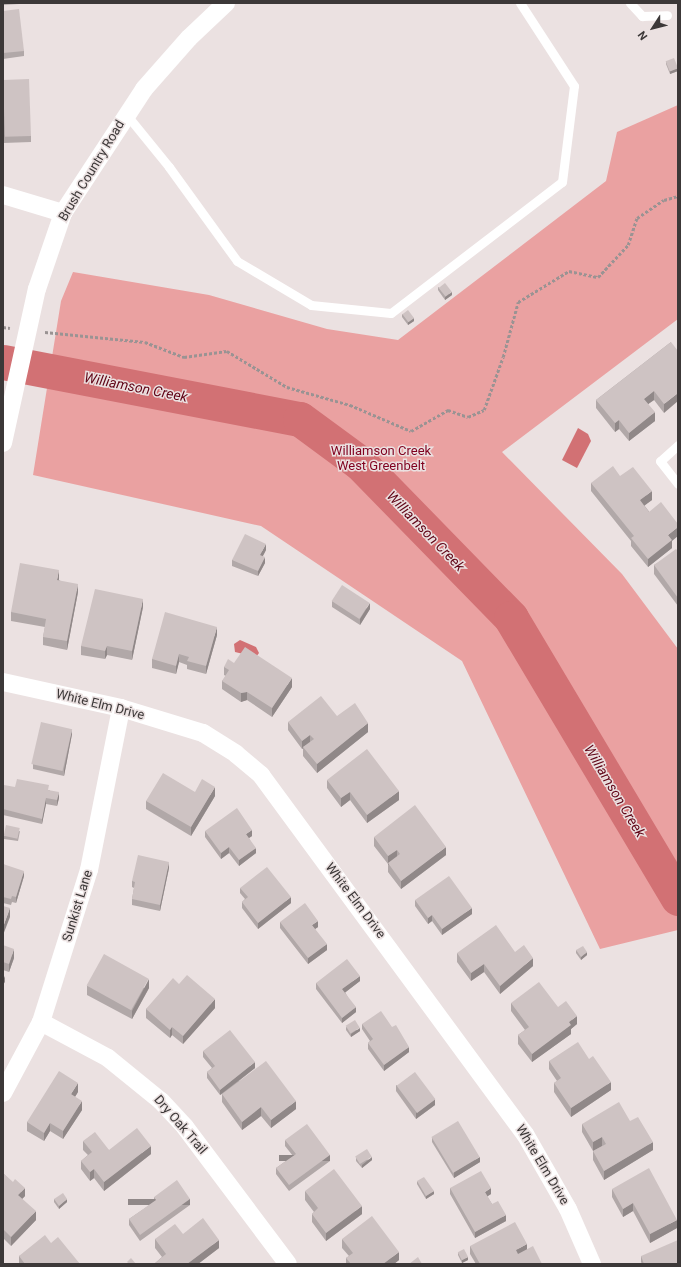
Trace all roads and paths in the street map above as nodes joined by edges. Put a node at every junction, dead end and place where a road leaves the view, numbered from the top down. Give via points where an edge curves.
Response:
1 (226, 3) edge
2 (520, 3) edge
3 (630, 3) edge
4 (667, 15) dead end
5 (126, 114) junction
6 (3, 195) edge
7 (678, 196) edge
8 (63, 213) junction
9 (3, 327) edge
10 (18, 329) dead end
11 (39, 332) dead end
12 (3, 443) edge
13 (678, 445) edge
14 (678, 484) edge
15 (3, 682) edge
16 (121, 708) junction
17 (41, 1022) junction
18 (3, 1093) edge
19 (288, 1264) edge
20 (592, 1264) edge

1 - 5 street, Brush Country Road via 189,38
2 - 5 lane via 574,86 562,182 391,313 311,305 237,261 169,167
3 - 4 lane via 642,16
5 - 8 street, Brush Country Road
6 - 8 street
7 - 11 path via 664,200 637,218 628,245 598,278 569,271 518,302 503,357 484,410 468,417 448,410 411,431 350,405 287,387 227,351 184,357 145,342
8 - 12 street, Brush Country Road via 37,289
9 - 10 path
13 - 14 lane via 660,461
15 - 16 street, White Elm Drive
16 - 17 street, Sunkist Lane via 89,870
16 - 20 street, White Elm Drive via 203,733 236,754 261,775 525,1134 568,1209
17 - 18 street, Sunkist Lane
17 - 19 street, Dry Oak Trail via 108,1058 161,1100 185,1127

